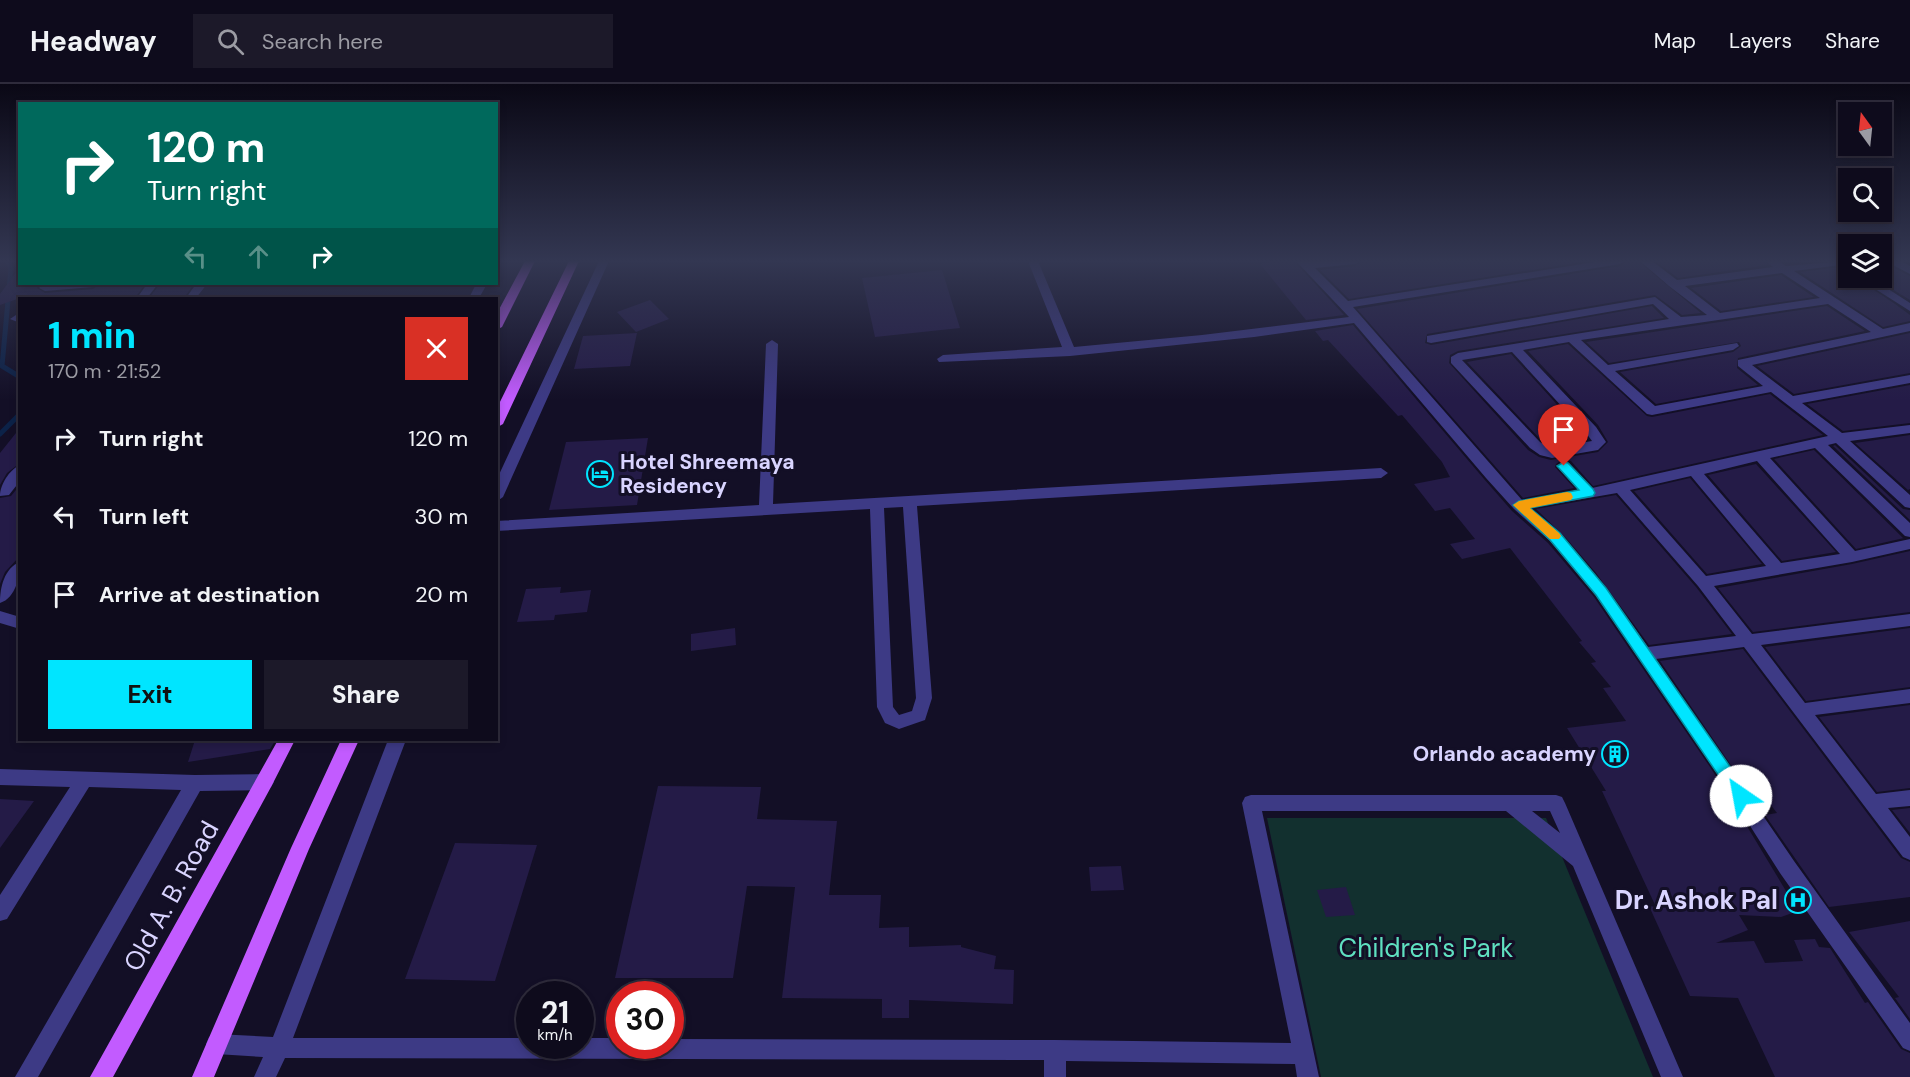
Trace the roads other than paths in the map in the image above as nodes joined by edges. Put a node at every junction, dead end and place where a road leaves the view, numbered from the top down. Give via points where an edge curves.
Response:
1 (506, 307) edge
2 (552, 307) edge
3 (583, 307) edge
4 (1052, 307) edge
5 (1347, 307) edge
6 (1612, 307) edge
7 (1662, 307) edge
8 (1705, 307) edge
9 (1781, 307) edge
10 (1840, 307) edge
11 (1718, 317) junction
12 (1357, 319) junction
13 (1678, 321) junction
14 (498, 323) edge
15 (1910, 327) edge
16 (1881, 333) junction
17 (1570, 337) junction
18 (1431, 339) dead end
19 (772, 344) dead end
20 (1733, 346) dead end
21 (1514, 347) junction
22 (1070, 352) junction
23 (943, 359) dead end
24 (1605, 369) junction
25 (1910, 379) edge
26 (1772, 388) junction
27 (1790, 401) junction
28 (498, 420) edge
29 (1909, 430) edge
30 (1839, 438) junction
31 (1818, 443) junction
32 (1761, 457) junction
33 (1564, 466) dead end
34 (1694, 471) junction
35 (18, 473) edge
36 (1381, 473) dead end
37 (1620, 488) junction
38 (4, 492) dead end
39 (498, 493) edge
40 (1589, 493) junction
41 (910, 501) junction
42 (877, 503) junction
43 (1910, 503) edge
44 (1519, 505) junction
45 (766, 510) junction
46 (498, 526) edge
47 (1910, 532) edge
48 (1910, 544) edge
49 (1852, 557) junction
50 (18, 570) edge
51 (1778, 570) junction
52 (1703, 582) junction
53 (0, 597) edge
54 (0, 617) edge
55 (1910, 620) edge
56 (18, 622) edge
57 (1748, 640) junction
58 (1643, 654) junction
59 (1910, 696) edge
60 (1802, 710) junction
61 (286, 741) edge
62 (350, 741) edge
63 (397, 741) edge
64 (0, 777) edge
65 (84, 780) junction
66 (266, 782) junction
67 (195, 783) junction
68 (1910, 798) edge
69 (1872, 802) junction
70 (1509, 803) junction
71 (1910, 851) edge
72 (1580, 861) junction
73 (0, 912) edge
74 (1910, 1041) edge
75 (216, 1044) junction
76 (279, 1048) junction
77 (1055, 1050) junction
78 (1303, 1054) junction
79 (26, 1077) edge
80 (101, 1077) edge
81 (204, 1077) edge
82 (265, 1077) edge
83 (1055, 1077) edge
84 (1308, 1077) edge
85 (1672, 1077) edge

1 - 14 main road
2 - 28 main road
3 - 39 street
4 - 22 street
5 - 12 street
6 - 18 street
7 - 13 street
8 - 11 street
9 - 11 street
10 - 16 street
11 - 13 street
12 - 22 street
12 - 44 street
13 - 17 street
15 - 16 street
16 - 26 street via 1742,363
17 - 21 street
17 - 24 street
19 - 45 street
20 - 24 street
21 - 21 street via 1591,430 1598,445 1552,453 1540,449 1455,360
22 - 23 street
24 - 26 street via 1652,411
25 - 27 street
26 - 27 street
27 - 30 street
29 - 30 street
30 - 31 street
30 - 43 street
31 - 32 street
31 - 47 street
32 - 34 street
32 - 49 street
33 - 40 street
34 - 37 street
34 - 51 street
35 - 38 street
36 - 41 street
37 - 40 street
37 - 52 street
40 - 44 street
41 - 42 street
41 - 42 street via 924,698 920,715 902,723 887,715 885,706
42 - 45 street
44 - 58 street via 1578,563
45 - 46 street
48 - 49 street
49 - 51 street
50 - 53 street
51 - 52 street
52 - 57 street
54 - 56 street
55 - 57 street
57 - 58 street
57 - 60 street
58 - 74 street
59 - 60 street
60 - 69 street
61 - 66 main road, Old A. B. Road
62 - 75 main road
63 - 76 street
64 - 65 street
65 - 67 street
65 - 73 street
66 - 67 street
66 - 80 main road, Old A. B. Road
67 - 79 street
68 - 69 street
69 - 71 street
70 - 72 street
70 - 72 street via 1556,803
70 - 78 street via 1251,803
72 - 85 street
75 - 76 street
75 - 81 main road
76 - 77 street
76 - 82 street
77 - 78 street
77 - 83 street
78 - 84 street

